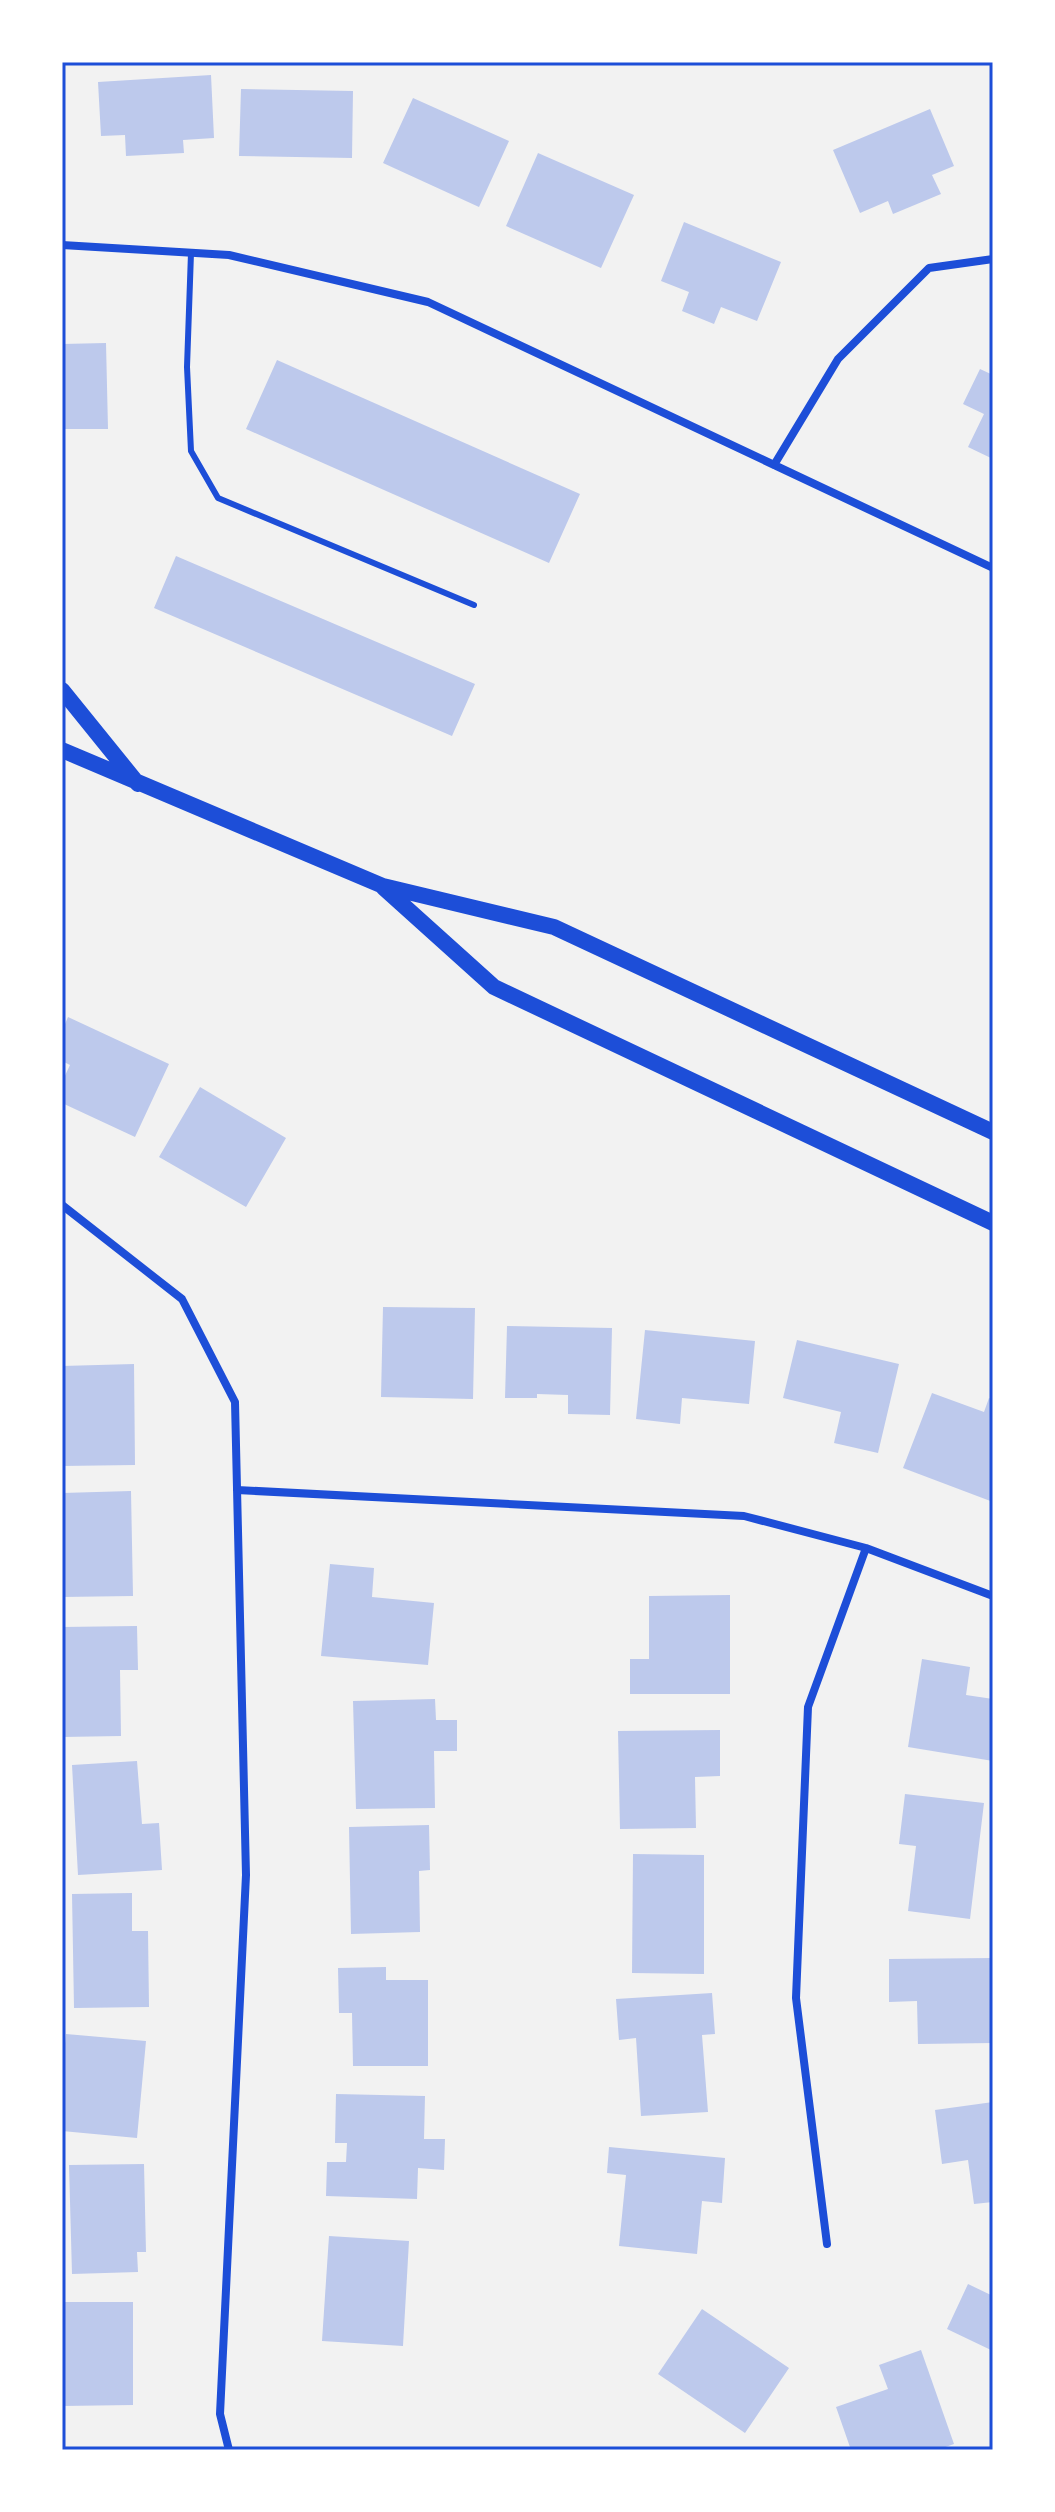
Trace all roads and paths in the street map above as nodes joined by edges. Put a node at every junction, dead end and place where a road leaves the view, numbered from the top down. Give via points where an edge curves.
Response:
1 (62, 245) edge
2 (191, 253) junction
3 (993, 259) edge
4 (774, 465) junction
5 (993, 568) edge
6 (474, 605) dead end
7 (62, 690) edge
8 (62, 750) edge
9 (139, 785) junction
10 (383, 886) junction
11 (993, 1132) edge
12 (62, 1205) edge
13 (993, 1223) edge
14 (237, 1490) junction
15 (866, 1548) junction
16 (993, 1596) edge
17 (827, 2244) dead end
18 (229, 2450) edge

1 - 2 street
2 - 4 street via 229,255 428,302
2 - 6 lane via 191,451 218,498
3 - 4 street via 929,268 838,359
4 - 5 street
7 - 9 main road
8 - 9 main road
9 - 10 main road
10 - 11 main road via 554,927
10 - 13 main road via 494,987
12 - 14 street via 182,1299 235,1402
14 - 15 street via 744,1516
14 - 18 street via 246,1875 220,2414
15 - 16 street
15 - 17 street via 808,1707 796,1998

